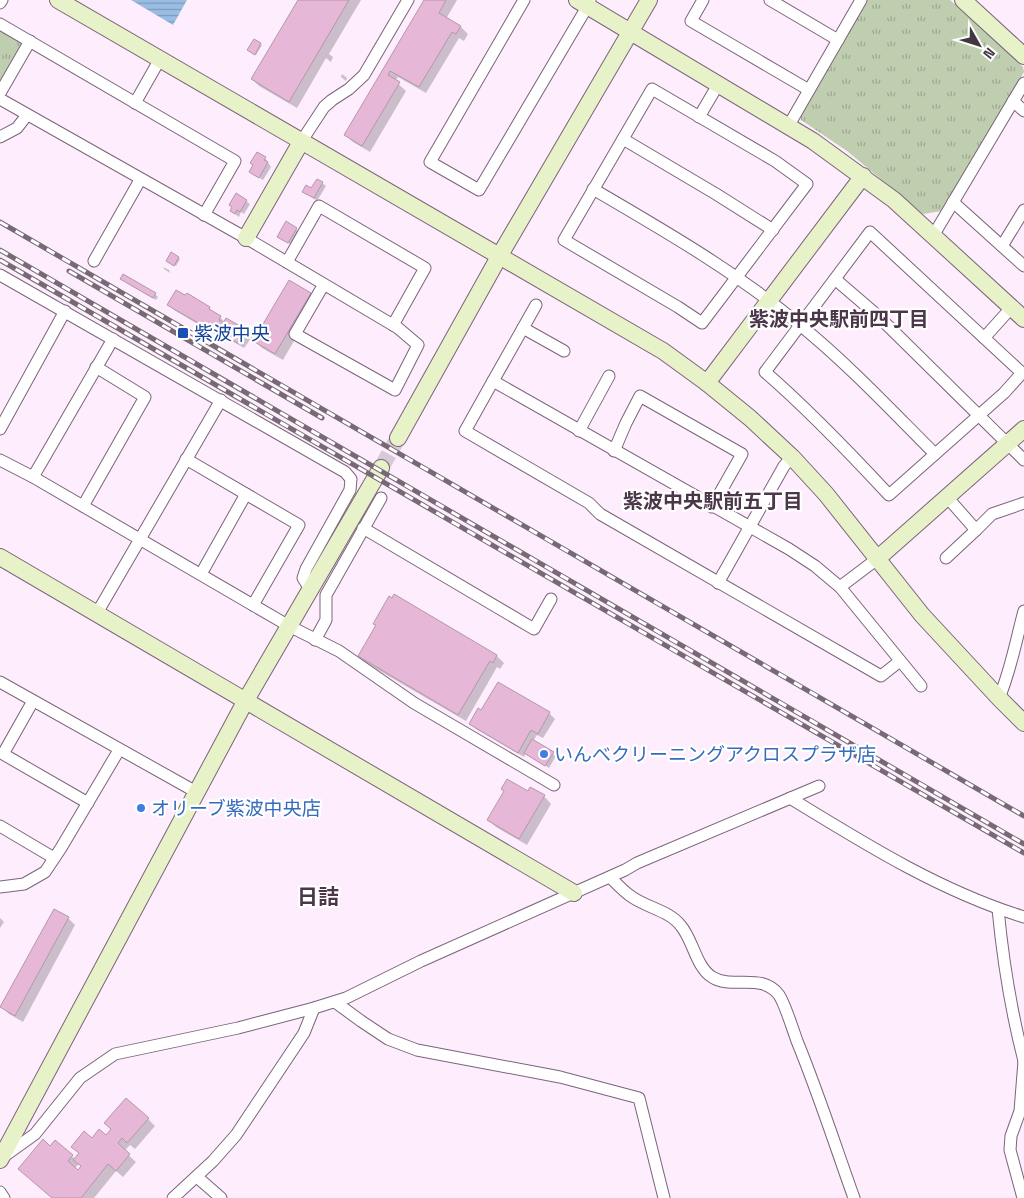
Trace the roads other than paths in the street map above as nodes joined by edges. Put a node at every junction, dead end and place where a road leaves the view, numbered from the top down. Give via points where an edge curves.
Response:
1 (2, 0) edge
2 (58, 0) edge
3 (408, 0) edge
4 (524, 0) edge
5 (649, 0) edge
6 (703, 0) edge
7 (770, 0) edge
8 (862, 0) edge
9 (963, 0) edge
10 (585, 2) edge
11 (0, 4) edge
12 (0, 24) edge
13 (631, 31) junction
14 (838, 40) junction
15 (30, 41) junction
16 (1024, 56) edge
17 (160, 59) junction
18 (1024, 83) edge
19 (719, 84) junction
20 (809, 90) junction
21 (0, 92) edge
22 (0, 99) edge
23 (1013, 101) junction
24 (135, 103) junction
25 (1024, 110) edge
26 (27, 115) junction
27 (700, 117) junction
28 (789, 125) junction
29 (0, 137) edge
30 (623, 139) junction
31 (301, 142) junction
32 (863, 176) junction
33 (140, 180) junction
34 (593, 189) junction
35 (953, 202) junction
36 (1024, 210) edge
37 (204, 215) junction
38 (773, 230) junction
39 (933, 236) junction
40 (246, 238) junction
41 (1002, 246) junction
42 (500, 256) junction
43 (94, 261) dead end
44 (287, 262) junction
45 (1024, 266) edge
46 (0, 275) edge
47 (737, 277) junction
48 (835, 279) junction
49 (324, 284) junction
50 (769, 301) junction
51 (536, 305) dead end
52 (1011, 308) junction
53 (65, 311) junction
54 (1024, 319) edge
55 (393, 325) junction
56 (800, 325) junction
57 (524, 328) junction
58 (984, 338) junction
59 (113, 339) junction
60 (564, 351) dead end
61 (96, 367) junction
62 (609, 376) dead end
63 (494, 381) junction
64 (707, 383) junction
65 (221, 400) junction
66 (979, 415) junction
67 (0, 429) edge
68 (1024, 429) edge
69 (579, 430) junction
70 (398, 438) tunnel mouth
71 (1008, 444) junction
72 (614, 451) junction
73 (935, 454) junction
74 (792, 457) junction
75 (186, 459) junction
76 (0, 460) edge
77 (1024, 460) edge
78 (381, 468) tunnel mouth
79 (33, 477) junction
80 (246, 494) junction
81 (948, 497) junction
82 (381, 498) dead end
83 (1024, 503) edge
84 (82, 506) junction
85 (712, 507) junction
86 (363, 528) junction
87 (749, 528) junction
88 (976, 530) junction
89 (140, 539) junction
90 (0, 557) edge
91 (946, 558) dead end
92 (877, 559) junction
93 (201, 574) junction
94 (718, 583) junction
95 (840, 587) junction
96 (310, 589) junction
97 (551, 598) dead end
98 (253, 605) junction
99 (1024, 611) edge
100 (97, 613) junction
101 (289, 626) junction
102 (315, 640) junction
103 (900, 661) junction
104 (0, 682) edge
105 (921, 686) dead end
106 (998, 698) junction
107 (246, 700) junction
108 (33, 701) junction
109 (1024, 722) edge
110 (119, 750) junction
111 (554, 785) dead end
112 (819, 786) dead end
113 (198, 793) junction
114 (790, 798) junction
115 (88, 803) junction
116 (0, 826) edge
117 (54, 858) junction
118 (610, 877) junction
119 (0, 887) edge
120 (574, 893) junction
121 (998, 909) junction
122 (1024, 917) edge
123 (335, 1002) junction
124 (314, 1008) junction
125 (1024, 1061) edge
126 (0, 1159) edge
127 (197, 1177) junction
128 (0, 1192) edge
129 (4, 1198) edge
130 (173, 1198) edge
131 (221, 1198) edge
132 (664, 1198) edge
133 (854, 1198) edge
134 (1023, 1198) edge

1 - 11 street
2 - 17 street
3 - 31 street via 364,75 324,107
4 - 10 street via 430,162 479,190
5 - 13 street
6 - 20 street via 691,21
7 - 14 street
8 - 14 street
9 - 16 street
10 - 13 street
12 - 15 street
13 - 19 street
13 - 42 street
14 - 20 street
15 - 21 street
15 - 24 street
17 - 24 street
17 - 31 street
18 - 23 street
19 - 27 street
19 - 28 street
20 - 28 street
22 - 26 street
23 - 25 street
23 - 35 street
24 - 37 street via 235,161
26 - 29 street via 17,128
26 - 33 street
27 - 30 street via 652,89
27 - 38 street via 807,184
28 - 32 street
30 - 34 street
30 - 38 street
31 - 40 street
31 - 42 street
32 - 39 street
32 - 50 street
33 - 37 street
33 - 43 street
34 - 47 street
34 - 47 street via 564,240 702,323
35 - 39 street
35 - 41 street
36 - 41 street
37 - 40 street
38 - 47 street
39 - 52 street
40 - 44 street
41 - 45 street
42 - 64 street via 662,352
42 - 70 street
44 - 49 street
44 - 55 street via 319,206 425,268
46 - 53 street
47 - 50 street
48 - 56 street
48 - 58 street via 870,232
48 - 66 street via 878,316
49 - 55 street
49 - 55 street via 295,334 395,390 418,345
50 - 56 street
50 - 64 street
51 - 57 street
52 - 54 street
52 - 58 street
53 - 59 street
53 - 67 street
56 - 73 street via 841,360
56 - 73 street via 765,372 797,399 888,495
57 - 60 street
57 - 63 street
58 - 66 street via 1022,372
59 - 61 street
59 - 65 street
61 - 79 street
61 - 84 street via 145,397
62 - 69 street
63 - 69 street
63 - 94 street via 465,431
64 - 74 street
65 - 75 street
65 - 96 street via 346,472 351,479 350,490 302,578
66 - 71 street
66 - 73 street
68 - 71 street
69 - 72 street
71 - 77 street
71 - 81 street
72 - 85 street
72 - 85 street via 640,396 742,454
74 - 87 street
74 - 92 street
75 - 80 street
75 - 89 street
76 - 79 street
78 - 96 street
79 - 84 street
80 - 93 street
80 - 98 street via 299,525
81 - 88 street
81 - 92 street
82 - 86 street
83 - 88 street via 992,514
84 - 89 street
85 - 87 street
86 - 97 street via 534,628
86 - 102 street via 326,595 326,620
87 - 94 street
87 - 95 street via 816,566
88 - 91 street
89 - 93 street
89 - 100 street
90 - 100 street
92 - 95 street
92 - 106 street via 922,615
93 - 98 street
94 - 103 street via 881,676
95 - 103 street
96 - 101 street
98 - 101 street
99 - 106 street via 1007,680
100 - 107 street
101 - 102 street
101 - 107 street
102 - 111 street via 339,651 414,703
103 - 105 street
104 - 108 street
106 - 109 street
107 - 113 street
107 - 120 street
108 - 110 street
108 - 115 street via 3,754
110 - 113 street
110 - 115 street
112 - 114 street
113 - 126 street
114 - 118 street
114 - 121 street via 884,856
115 - 117 street
116 - 117 street
117 - 119 street via 34,880
118 - 120 street
118 - 133 street via 633,898 678,922 710,976 720,981 767,984 779,995 812,1077
120 - 123 street
121 - 122 street
121 - 125 street via 1014,1025
123 - 124 street
123 - 132 street via 388,1038 417,1050 560,1078 639,1098
124 - 126 street via 115,1054 80,1078 35,1134
124 - 127 street via 304,1033 236,1135
125 - 134 street via 1020,1111 1011,1136 1010,1150
127 - 130 street
127 - 131 street
128 - 129 street

